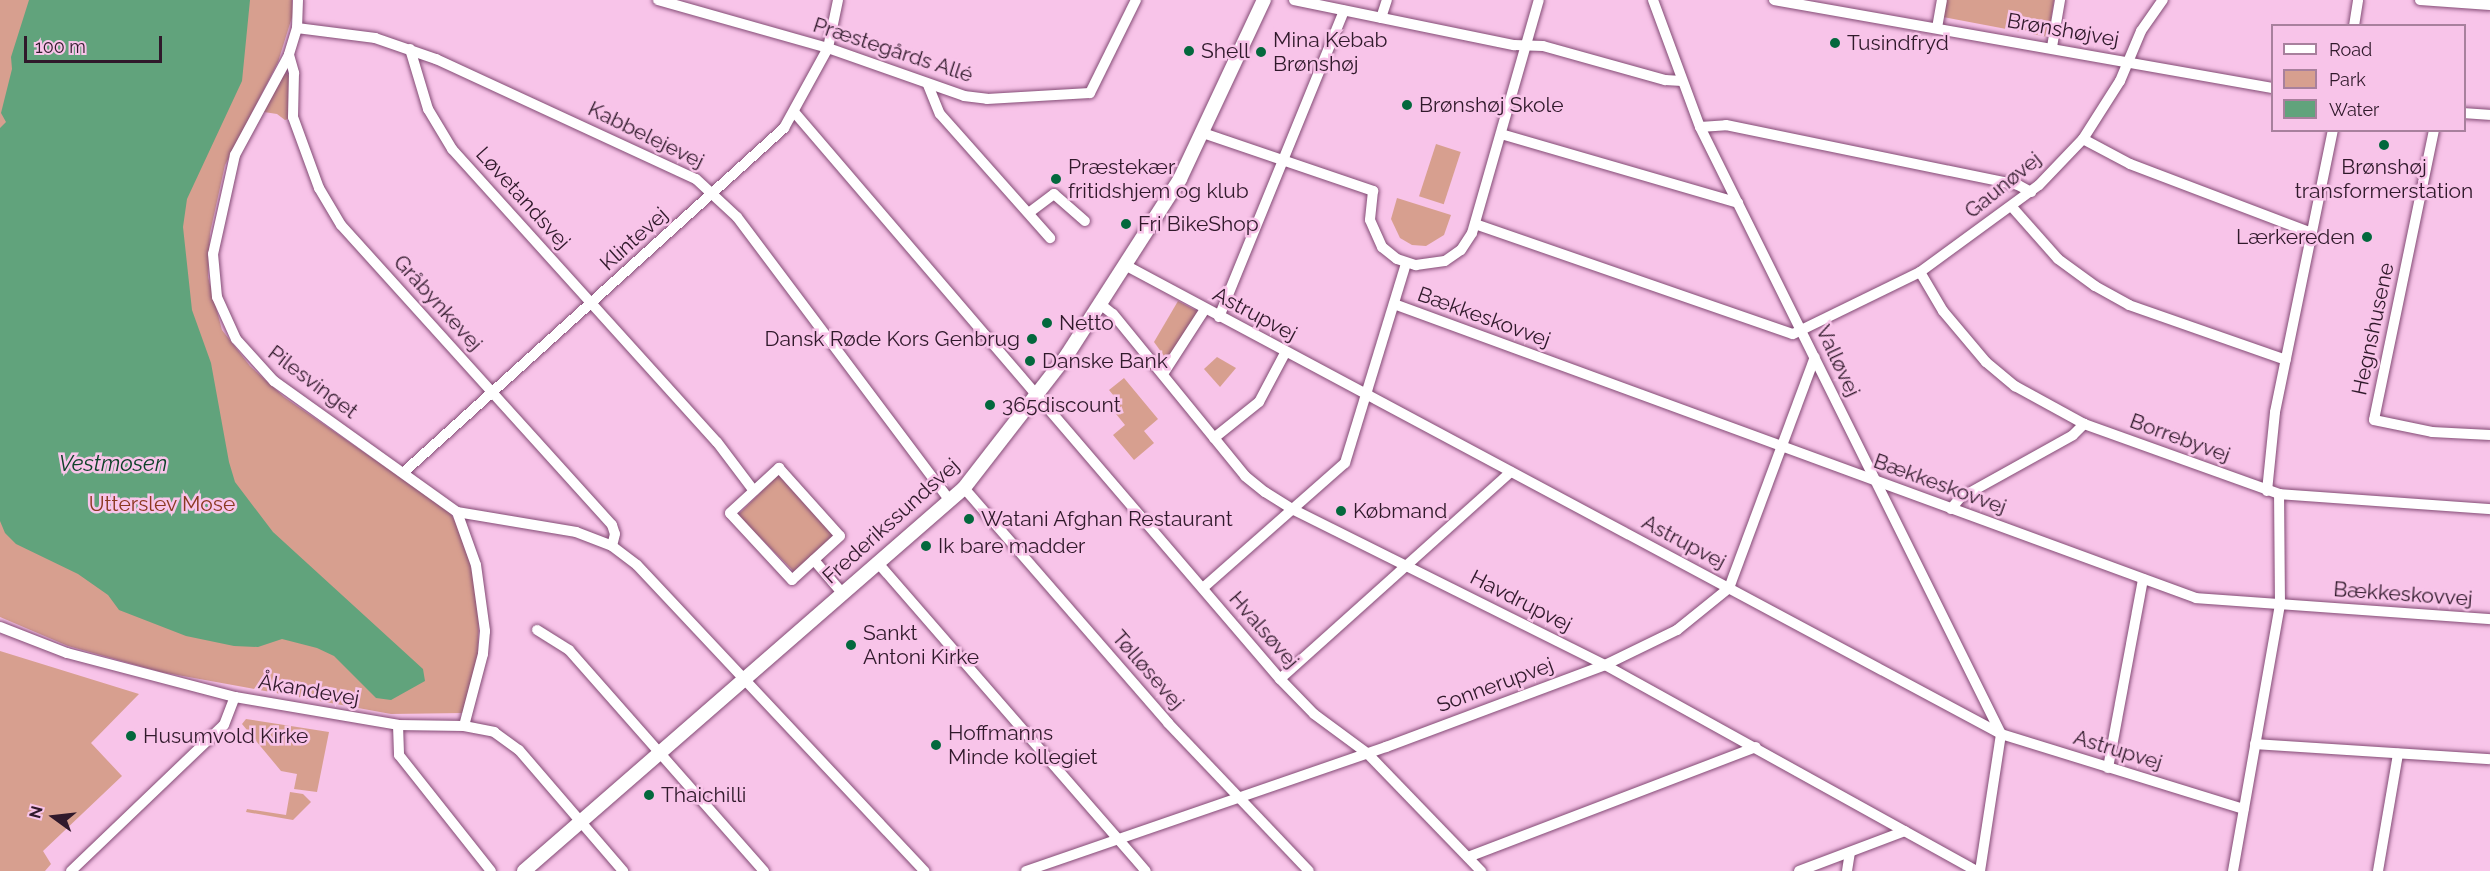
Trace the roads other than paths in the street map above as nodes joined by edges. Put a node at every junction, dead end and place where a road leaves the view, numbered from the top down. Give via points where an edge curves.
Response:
1 (298, 0) edge
2 (658, 0) edge
3 (838, 0) edge
4 (1136, 0) edge
5 (1264, 0) edge
6 (1294, 0) edge
7 (1387, 0) edge
8 (1539, 0) edge
9 (1653, 0) edge
10 (1774, 0) edge
11 (1942, 0) edge
12 (2060, 0) edge
13 (2163, 0) edge
14 (2358, 0) edge
15 (2420, 0) edge
16 (2490, 4) edge
17 (1344, 11) junction
18 (1381, 18) junction
19 (2354, 24) edge
20 (297, 28) junction
21 (1938, 28) junction
22 (1526, 45) junction
23 (2052, 47) junction
24 (828, 48) junction
25 (410, 49) junction
26 (289, 55) junction
27 (2128, 62) junction
28 (1682, 81) junction
29 (928, 85) junction
30 (2271, 88) edge
31 (795, 113) junction
32 (2466, 113) edge
33 (2490, 115) edge
34 (1700, 127) junction
35 (2333, 132) edge
36 (2434, 132) edge
37 (1203, 133) junction
38 (1501, 134) junction
39 (2082, 139) junction
40 (1281, 163) junction
41 (2031, 192) junction
42 (714, 193) junction
43 (1738, 203) junction
44 (2012, 207) junction
45 (1030, 212) junction
46 (1085, 221) dead end
47 (1475, 224) junction
48 (2312, 233) junction
49 (1050, 238) dead end
50 (1406, 263) junction
51 (1125, 265) junction
52 (1920, 272) junction
53 (592, 303) junction
54 (1100, 304) junction
55 (1394, 304) junction
56 (1205, 309) junction
57 (1219, 317) junction
58 (1802, 330) junction
59 (1285, 353) junction
60 (1815, 357) junction
61 (2286, 360) junction
62 (1163, 374) junction
63 (493, 393) junction
64 (1037, 395) junction
65 (1366, 396) junction
66 (2085, 424) junction
67 (2490, 435) edge
68 (1214, 438) junction
69 (1781, 447) junction
70 (404, 472) junction
71 (1511, 472) junction
72 (1874, 480) junction
73 (964, 488) junction
74 (754, 491) junction
75 (2267, 491) junction
76 (2279, 494) junction
77 (950, 501) junction
78 (1292, 509) junction
79 (1950, 509) junction
80 (2490, 509) edge
81 (457, 512) junction
82 (612, 546) junction
83 (814, 560) junction
84 (878, 562) junction
85 (1406, 564) junction
86 (2143, 579) junction
87 (1203, 588) junction
88 (1729, 588) junction
89 (843, 594) junction
90 (2280, 605) junction
91 (2490, 620) edge
92 (0, 627) edge
93 (537, 630) dead end
94 (1605, 665) junction
95 (1280, 679) junction
96 (748, 680) junction
97 (235, 698) junction
98 (398, 725) junction
99 (464, 726) junction
100 (2001, 734) junction
101 (2255, 744) junction
102 (1755, 747) junction
103 (662, 753) junction
104 (1368, 754) junction
105 (2398, 754) junction
106 (2490, 759) edge
107 (2108, 768) junction
108 (1239, 798) junction
109 (2244, 809) junction
110 (582, 823) junction
111 (1905, 831) junction
112 (1118, 839) junction
113 (1850, 852) junction
114 (1468, 857) junction
115 (71, 871) edge
116 (491, 871) edge
117 (524, 871) edge
118 (623, 871) edge
119 (764, 871) edge
120 (924, 871) edge
121 (1026, 871) edge
122 (1146, 871) edge
123 (1309, 871) edge
124 (1481, 871) edge
125 (1799, 871) edge
126 (1847, 871) edge
127 (1979, 871) edge
128 (2233, 871) edge
129 (2378, 871) edge

1 - 20 street, Pilesvinget
2 - 24 street, Præstegårds Allé
3 - 24 street, Klintevej
4 - 29 street, Præstegårds Allé via 1090,93 987,99
5 - 37 main road, Frederikssundsvej
6 - 17 street
7 - 18 street
8 - 22 street
9 - 28 street, Valløvej
10 - 21 street, Brønshøjvej
11 - 21 street
12 - 23 street
13 - 27 street, Gaunøvej via 2141,31
14 - 19 street
15 - 16 street
17 - 18 street
17 - 40 street
18 - 22 street
20 - 25 street, Kabbelejevej via 356,34
20 - 26 street, Pilesvinget
21 - 23 street, Brønshøjvej
22 - 28 street
22 - 38 street
23 - 27 street, Brønshøjvej
24 - 29 street, Præstegårds Allé
24 - 31 street, Klintevej
25 - 42 street, Kabbelejevej via 676,168
25 - 53 street, Løvetandsvej via 428,109 446,140
26 - 63 street, Gråbynkevej via 294,73 293,117 319,188 341,225
26 - 70 street, Pilesvinget via 235,155 213,254 217,297 236,339 274,381
27 - 30 street, Brønshøjvej
27 - 39 street, Gaunøvej
28 - 34 street, Valløvej
29 - 45 street via 940,114 1001,186
31 - 42 street, Klintevej
31 - 64 street, Hvalsøvej
32 - 33 street
34 - 41 street via 1726,125 2018,185
34 - 43 street, Valløvej
35 - 48 street
36 - 67 street, Hegnshusene via 2374,420 2432,432
37 - 40 street
37 - 51 main road, Frederikssundsvej via 1180,179
38 - 43 street
38 - 47 street
39 - 41 street, Gaunøvej
39 - 48 street via 2130,164
40 - 50 street via 1373,191 1369,210 1376,239 1389,254
40 - 57 street
41 - 44 street, Gaunøvej
42 - 53 street, Klintevej
42 - 77 street, Kabbelejevej via 737,217
43 - 58 street, Valløvej
44 - 52 street, Gaunøvej
44 - 61 street via 2047,249 2095,286 2130,305
45 - 46 street via 1054,194
45 - 49 street
47 - 50 street via 1468,242 1445,261 1426,266
47 - 58 street via 1770,328 1793,334
48 - 61 street
50 - 55 street
51 - 54 main road, Frederikssundsvej
51 - 56 street, Astrupvej
52 - 58 street, Gaunøvej
52 - 66 street, Borrebyvej via 1943,311 1986,362 2022,391
53 - 63 street, Klintevej
53 - 74 street, Løvetandsvej via 717,442
54 - 62 street, Havdrupvej
54 - 64 main road, Frederikssundsvej
55 - 65 street
55 - 69 street, Bækkeskovvej
56 - 57 street, Astrupvej
56 - 62 street
57 - 59 street, Astrupvej
58 - 60 street, Valløvej
59 - 65 street, Astrupvej
59 - 68 street via 1259,402
60 - 69 street
60 - 72 street, Valløvej
61 - 75 street
62 - 68 street, Havdrupvej
63 - 70 street, Klintevej
63 - 82 street, Gråbynkevej via 612,525
64 - 73 main road, Frederikssundsvej
64 - 87 street, Hvalsøvej
65 - 71 street, Astrupvej
65 - 78 street via 1345,463
66 - 75 street, Borrebyvej
66 - 79 street via 2073,435 1960,498
68 - 78 street, Havdrupvej via 1245,476
69 - 72 street, Bækkeskovvej
69 - 88 street
70 - 81 street, Pilesvinget
71 - 85 street
71 - 88 street, Astrupvej
72 - 79 street, Bækkeskovvej
72 - 100 street, Valløvej
73 - 77 main road, Frederikssundsvej
73 - 108 street, Tølløsevej via 1168,723
74 - 83 street via 730,513 792,580
74 - 83 street via 779,468 840,536
75 - 76 street, Borrebyvej
76 - 80 street, Borrebyvej
76 - 90 street
77 - 84 main road, Frederikssundsvej
78 - 85 street, Havdrupvej
78 - 87 street
79 - 86 street, Bækkeskovvej
81 - 82 street via 576,532
81 - 99 street, Pilesvinget via 476,565 485,631 483,654
82 - 96 street via 637,565
83 - 89 street
84 - 89 main road, Frederikssundsvej
84 - 112 street
85 - 94 street, Havdrupvej
85 - 95 street
86 - 90 street, Bækkeskovvej via 2196,598
86 - 107 street
87 - 95 street, Hvalsøvej
88 - 94 street, Sonnerupvej via 1677,630
88 - 100 street, Astrupvej
89 - 96 main road, Frederikssundsvej
90 - 91 street, Bækkeskovvej
90 - 101 street
92 - 97 street, Åkandevej via 66,653
93 - 103 street via 569,650
94 - 102 street, Havdrupvej
94 - 104 street, Sonnerupvej
95 - 104 street, Hvalsøvej via 1314,714
96 - 103 main road, Frederikssundsvej
96 - 120 street
97 - 98 street, Åkandevej
97 - 115 street via 224,725
98 - 99 street, Åkandevej
98 - 116 street via 399,755
99 - 110 street, Åkandevej via 494,732 519,750
100 - 107 street, Astrupvej
100 - 127 street
101 - 105 street
101 - 109 street
102 - 111 street, Havdrupvej
102 - 114 street
103 - 110 main road, Frederikssundsvej
103 - 119 street
104 - 108 street, Sonnerupvej
104 - 114 street, Hvalsøvej
105 - 106 street
105 - 129 street
107 - 109 street, Astrupvej
108 - 112 street, Sonnerupvej
108 - 123 street, Tølløsevej
109 - 128 street
110 - 117 main road, Frederikssundsvej
110 - 118 street, Åkandevej
111 - 113 street
111 - 127 street, Havdrupvej
112 - 121 street, Sonnerupvej
112 - 122 street
113 - 125 street
113 - 126 street
114 - 124 street, Hvalsøvej

